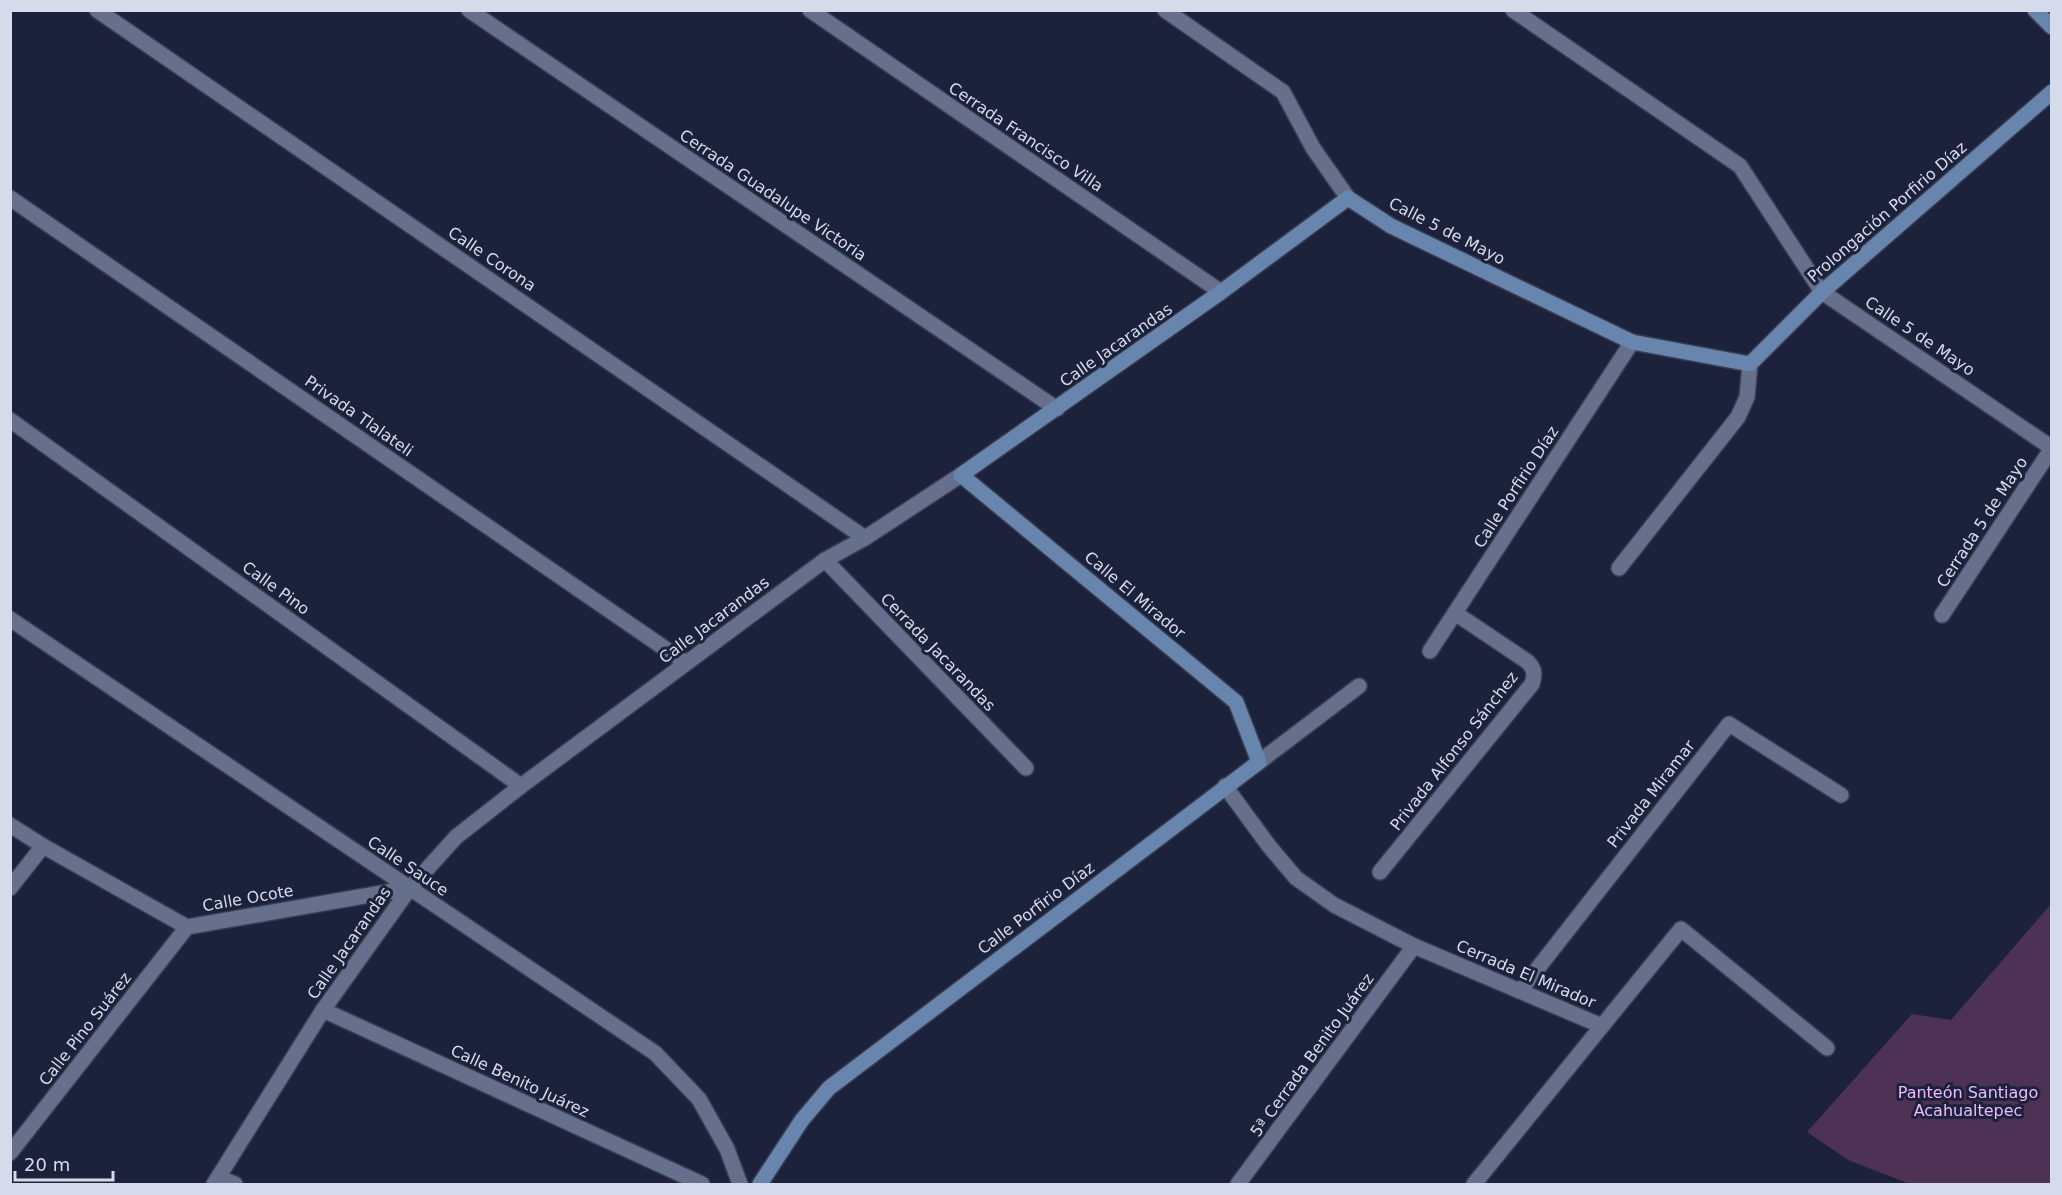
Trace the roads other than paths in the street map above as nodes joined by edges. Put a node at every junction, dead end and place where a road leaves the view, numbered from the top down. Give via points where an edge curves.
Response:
1 (98, 10) edge
2 (469, 10) edge
3 (810, 10) edge
4 (1165, 10) edge
5 (1513, 10) edge
6 (2035, 10) edge
7 (2052, 27) edge
8 (2052, 92) edge
9 (10, 198) edge
10 (1348, 198) junction
11 (1221, 292) junction
12 (1822, 292) junction
13 (1632, 342) junction
14 (1750, 364) junction
15 (1057, 409) junction
16 (10, 420) edge
17 (2052, 448) edge
18 (961, 475) junction
19 (865, 538) junction
20 (825, 560) junction
21 (1619, 568) dead end
22 (1455, 613) junction
23 (1942, 615) dead end
24 (10, 619) edge
25 (1430, 651) dead end
26 (686, 663) junction
27 (1359, 686) dead end
28 (1259, 762) junction
29 (1026, 768) dead end
30 (521, 786) junction
31 (1225, 786) junction
32 (1841, 795) dead end
33 (10, 825) edge
34 (43, 846) junction
35 (1380, 873) dead end
36 (10, 888) edge
37 (410, 888) junction
38 (187, 927) junction
39 (1414, 946) junction
40 (1520, 991) junction
41 (323, 1010) junction
42 (1602, 1026) junction
43 (1827, 1048) dead end
44 (10, 1153) edge
45 (217, 1181) edge
46 (235, 1185) edge
47 (702, 1185) edge
48 (740, 1185) edge
49 (760, 1185) edge
50 (1239, 1185) edge
51 (1474, 1185) edge

1 - 19 street, Calle Corona
2 - 15 street, Cerrada Guadalupe Victoria
3 - 11 street, Cerrada Francisco Villa
4 - 10 street, Calle 5 de Mayo via 1283,92 1313,148
5 - 12 street, Calle 5 de Mayo via 1740,166
6 - 7 street
8 - 12 street, Prolongación Porfirio Díaz
9 - 26 street, Privada Tlalateli
10 - 11 street, Calle Jacarandas
10 - 13 street, Calle 5 de Mayo via 1391,226
11 - 15 street, Calle Jacarandas
12 - 14 street, Prolongación Porfirio Díaz
12 - 17 street, Calle 5 de Mayo
13 - 14 street, Calle 5 de Mayo
13 - 22 street, Calle Porfirio Díaz
14 - 21 street via 1747,397 1738,417
15 - 18 street, Calle Jacarandas
16 - 30 street, Calle Pino
17 - 23 street, Cerrada 5 de Mayo
18 - 19 street, Calle Jacarandas
18 - 28 street, Calle El Mirador via 1236,702
19 - 20 street, Calle Jacarandas
20 - 26 street, Calle Jacarandas
20 - 29 street, Cerrada Jacarandas
22 - 25 street, Calle Porfirio Díaz
22 - 35 street, Privada Alfonso Sánchez via 1528,662 1534,668 1532,684
24 - 37 street, Calle Sauce
26 - 30 street, Calle Jacarandas
27 - 28 street, Calle Porfirio Díaz
28 - 31 street, Calle Porfirio Díaz
30 - 37 street, Calle Jacarandas via 456,837
31 - 39 street, Cerrada El Mirador via 1296,878 1334,905
31 - 49 street, Calle Porfirio Díaz via 830,1088 802,1120
32 - 40 street, Privada Miramar via 1729,724
33 - 34 street, Calle Ocote
34 - 36 street
34 - 38 street, Calle Ocote
37 - 38 street, Calle Ocote
37 - 41 street, Calle Jacarandas
37 - 48 street, Calle Sauce via 655,1053 699,1099 727,1149
38 - 44 street, Calle Pino Suárez
39 - 40 street, Cerrada El Mirador
39 - 50 street, 5ª Cerrada Benito Juárez
40 - 42 street, Cerrada El Mirador
41 - 45 street, Calle Jacarandas
41 - 47 street, Calle Benito Juárez
42 - 43 street, Cerrada El Mirador via 1681,929
42 - 51 street
45 - 46 street

